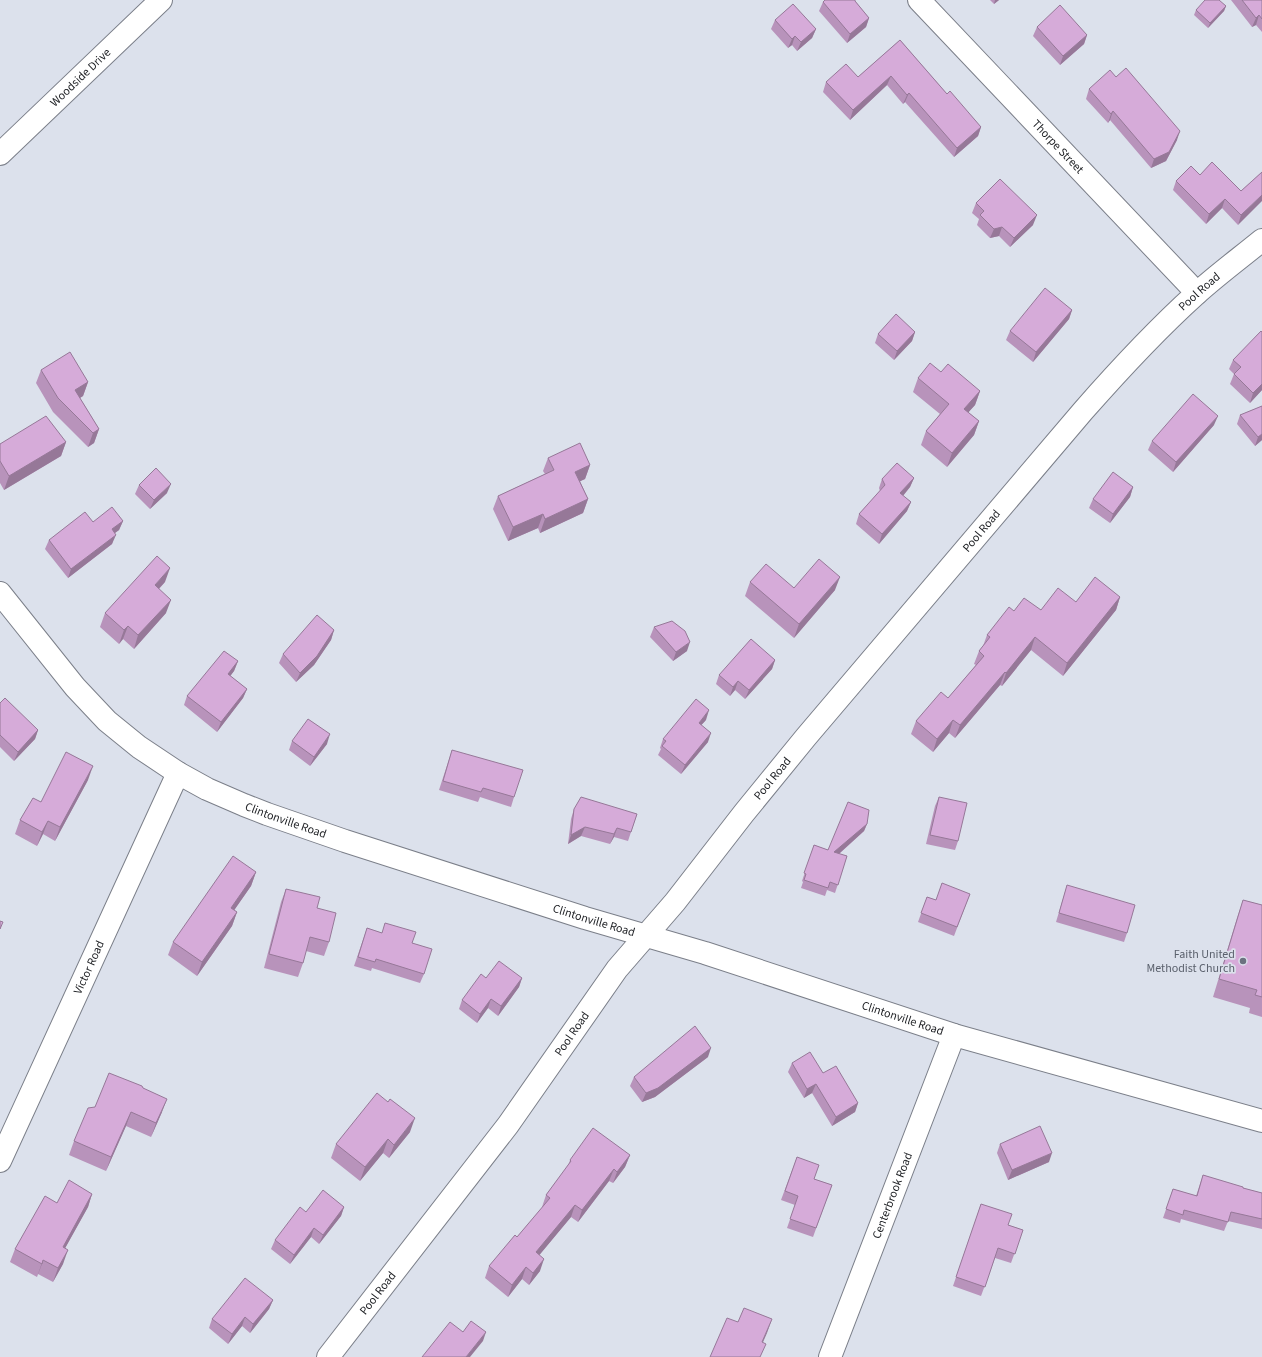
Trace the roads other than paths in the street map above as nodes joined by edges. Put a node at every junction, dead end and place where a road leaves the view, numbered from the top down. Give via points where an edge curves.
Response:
1 (161, 0) edge
2 (919, 0) edge
3 (0, 154) edge
4 (1262, 240) edge
5 (1197, 293) junction
6 (0, 593) edge
7 (178, 773) junction
8 (646, 936) junction
9 (954, 1035) junction
10 (1262, 1121) edge
11 (0, 1161) edge
12 (328, 1357) edge
13 (830, 1357) edge

1 - 3 street, Woodside Drive
2 - 5 street, Thorpe Street
4 - 5 street, Pool Road
5 - 8 street, Pool Road via 1128,361 1083,411 806,737
6 - 7 street, Clintonville Road via 93,707 125,736
7 - 8 street, Clintonville Road via 207,789 267,814
7 - 11 street, Victor Road
8 - 9 street, Clintonville Road
8 - 12 street, Pool Road via 617,969 508,1124
9 - 10 street, Clintonville Road
9 - 13 street, Centerbrook Road

